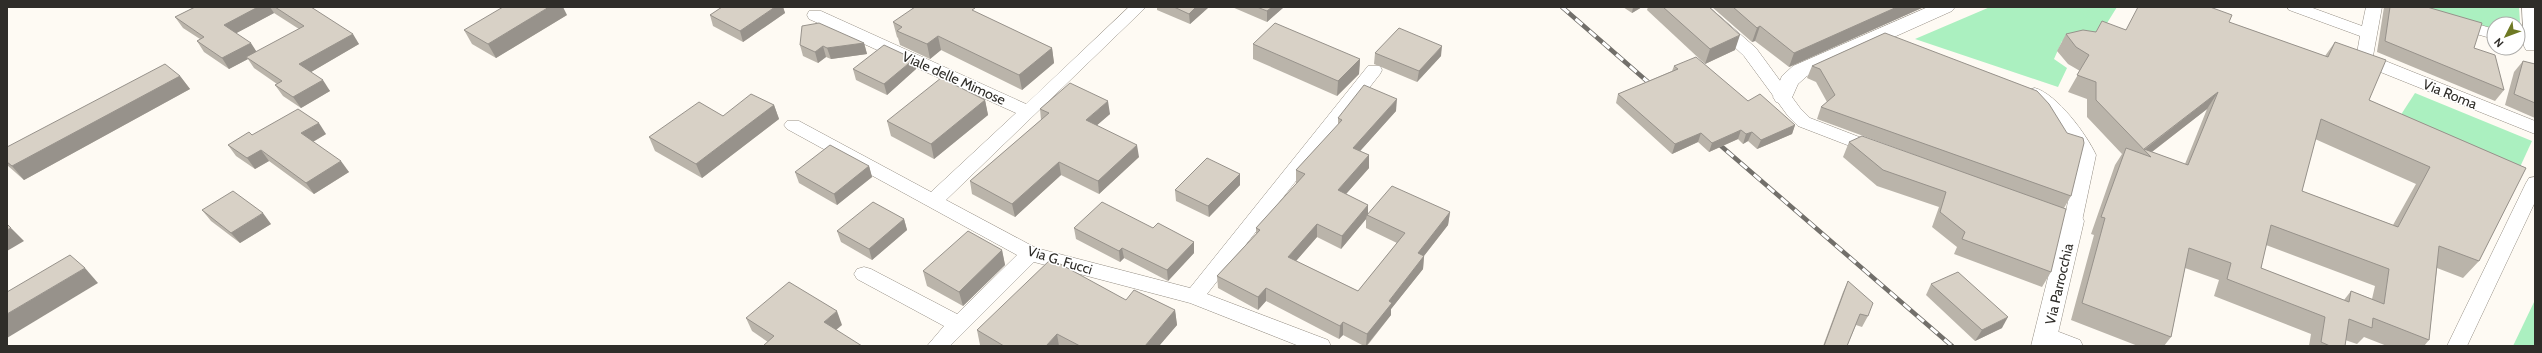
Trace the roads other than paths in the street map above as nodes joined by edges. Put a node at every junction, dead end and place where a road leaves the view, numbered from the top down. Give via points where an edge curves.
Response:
1 (1138, 7) edge
2 (1700, 7) edge
3 (1945, 7) edge
4 (2294, 7) edge
5 (2374, 7) edge
6 (2532, 14) edge
7 (815, 15) dead end
8 (2442, 18) edge
9 (2367, 32) junction
10 (2486, 32) edge
11 (1882, 35) junction
12 (1904, 43) edge
13 (2528, 45) edge
14 (1374, 70) dead end
15 (2020, 87) edge
16 (1783, 97) junction
17 (1027, 111) junction
18 (793, 126) dead end
19 (2535, 128) edge
20 (1890, 155) edge
21 (2535, 183) edge
22 (933, 201) junction
23 (2038, 208) edge
24 (2074, 221) junction
25 (1030, 254) junction
26 (864, 274) dead end
27 (1194, 297) junction
28 (958, 324) junction
29 (2045, 341) edge
30 (1316, 345) edge
31 (937, 346) edge
32 (2073, 346) edge
33 (2457, 346) edge

1 - 17 street
2 - 16 street via 1750,52
3 - 11 street
4 - 9 street
5 - 9 street
6 - 13 street
7 - 17 street, Viale delle Mimose
8 - 10 street
9 - 19 street, Via Roma via 2364,59
11 - 12 street
11 - 16 street via 1793,76 1785,86
14 - 27 street
15 - 24 street via 2041,97 2085,147 2086,164
16 - 20 street via 1804,122 1816,129
17 - 22 street
18 - 22 street, Via G. Fucci
21 - 33 street
22 - 25 street, Via G. Fucci
23 - 24 street
24 - 29 street, Via Parrocchia
25 - 27 street, Via G. Fucci
25 - 28 street
26 - 28 street
27 - 30 street, Via G. Fucci
28 - 31 street
29 - 32 street

